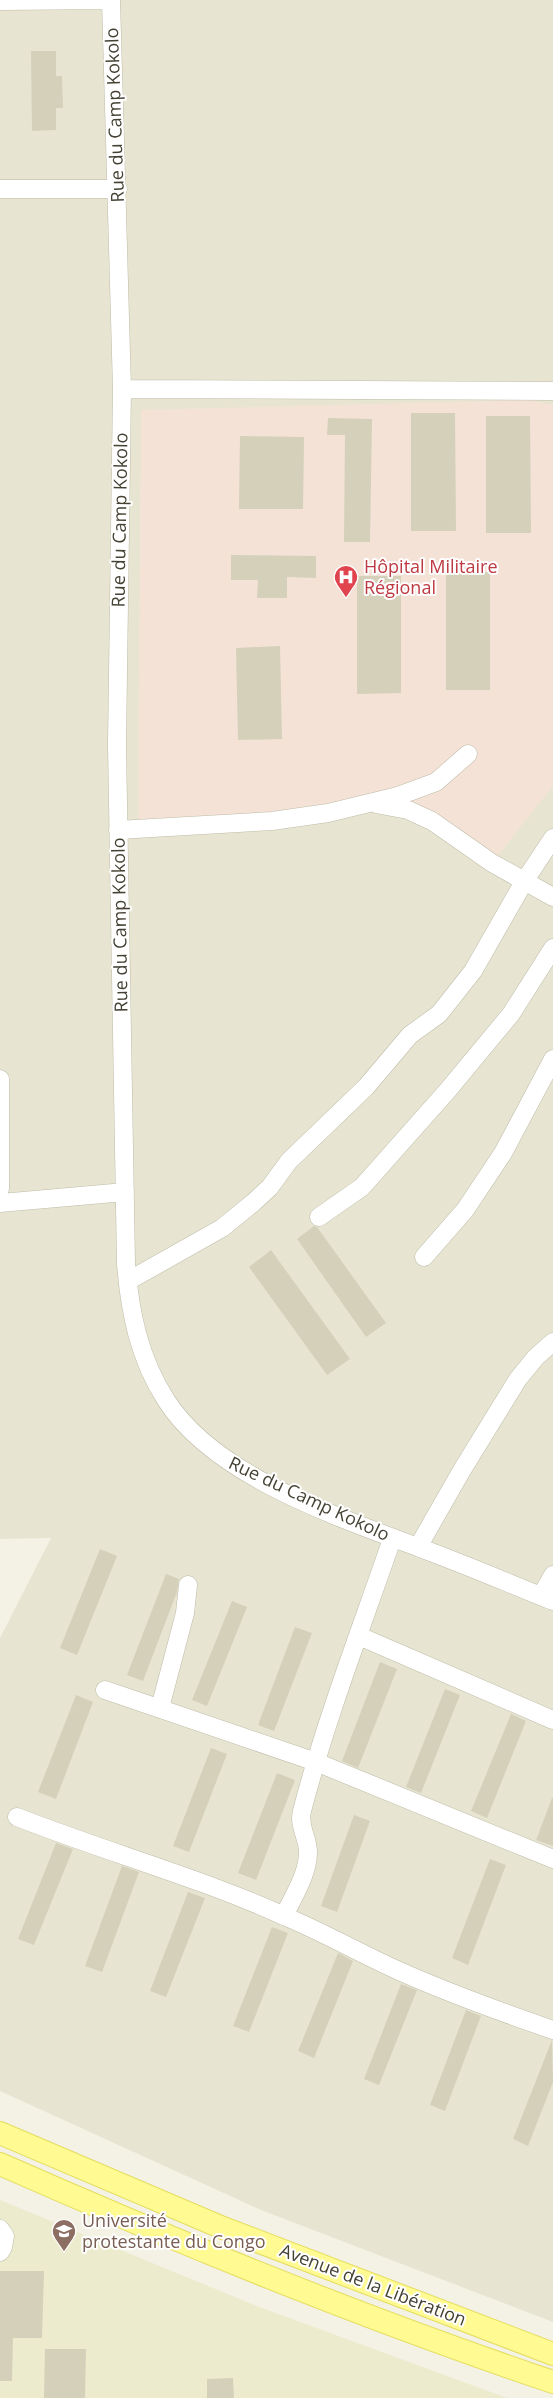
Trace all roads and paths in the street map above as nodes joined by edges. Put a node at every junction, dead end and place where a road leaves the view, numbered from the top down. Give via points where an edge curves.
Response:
1 (111, 0) edge
2 (0, 1) edge
3 (0, 189) edge
4 (118, 189) junction
5 (122, 389) junction
6 (553, 391) edge
7 (468, 754) dead end
8 (370, 803) junction
9 (118, 830) junction
10 (553, 838) edge
11 (525, 880) junction
12 (553, 897) edge
13 (553, 948) edge
14 (553, 1059) edge
15 (0, 1079) edge
16 (0, 1189) edge
17 (125, 1192) junction
18 (0, 1203) edge
19 (319, 1217) dead end
20 (424, 1257) dead end
21 (128, 1281) junction
22 (553, 1342) edge
23 (392, 1539) junction
24 (418, 1547) junction
25 (553, 1575) edge
26 (188, 1584) dead end
27 (547, 1599) edge
28 (359, 1636) junction
29 (105, 1690) dead end
30 (160, 1708) junction
31 (553, 1720) edge
32 (316, 1762) junction
33 (17, 1817) dead end
34 (553, 1860) edge
35 (284, 1916) junction
36 (553, 2030) edge
37 (0, 2133) edge
38 (0, 2164) edge
39 (0, 2229) edge
40 (0, 2252) edge
41 (553, 2354) edge
42 (553, 2382) edge

1 - 2 street
1 - 4 street, Rue du Camp Kokolo
3 - 4 street
4 - 5 street, Rue du Camp Kokolo
5 - 6 street
5 - 9 street, Rue du Camp Kokolo
7 - 8 street via 436,782
8 - 9 street via 272,821
8 - 11 street via 408,810 432,821 492,863
9 - 17 street, Rue du Camp Kokolo
10 - 11 street
11 - 12 street
11 - 21 street via 473,971 439,1014 410,1035 366,1087 289,1161 270,1187 222,1228
13 - 19 street via 511,1014 448,1090 362,1186
14 - 20 street via 502,1154 465,1210
15 - 16 street
17 - 18 street
17 - 21 street, Rue du Camp Kokolo
21 - 23 street, Rue du Camp Kokolo via 136,1338 166,1401 185,1426 221,1458 242,1471
22 - 24 street via 518,1379
23 - 24 street, Rue du Camp Kokolo
23 - 28 street
24 - 27 street, Rue du Camp Kokolo
25 - 27 street
26 - 30 street via 185,1614
28 - 31 street
28 - 32 street
29 - 30 street
30 - 32 street
32 - 34 street
32 - 35 street via 301,1814 308,1850 307,1866
33 - 35 street via 213,1887
35 - 36 street via 398,1970 476,2003
37 - 41 main road, Avenue de la Libération via 223,2228
38 - 42 main road, Avenue de la Libération via 366,2314
39 - 40 street via 5,2236

